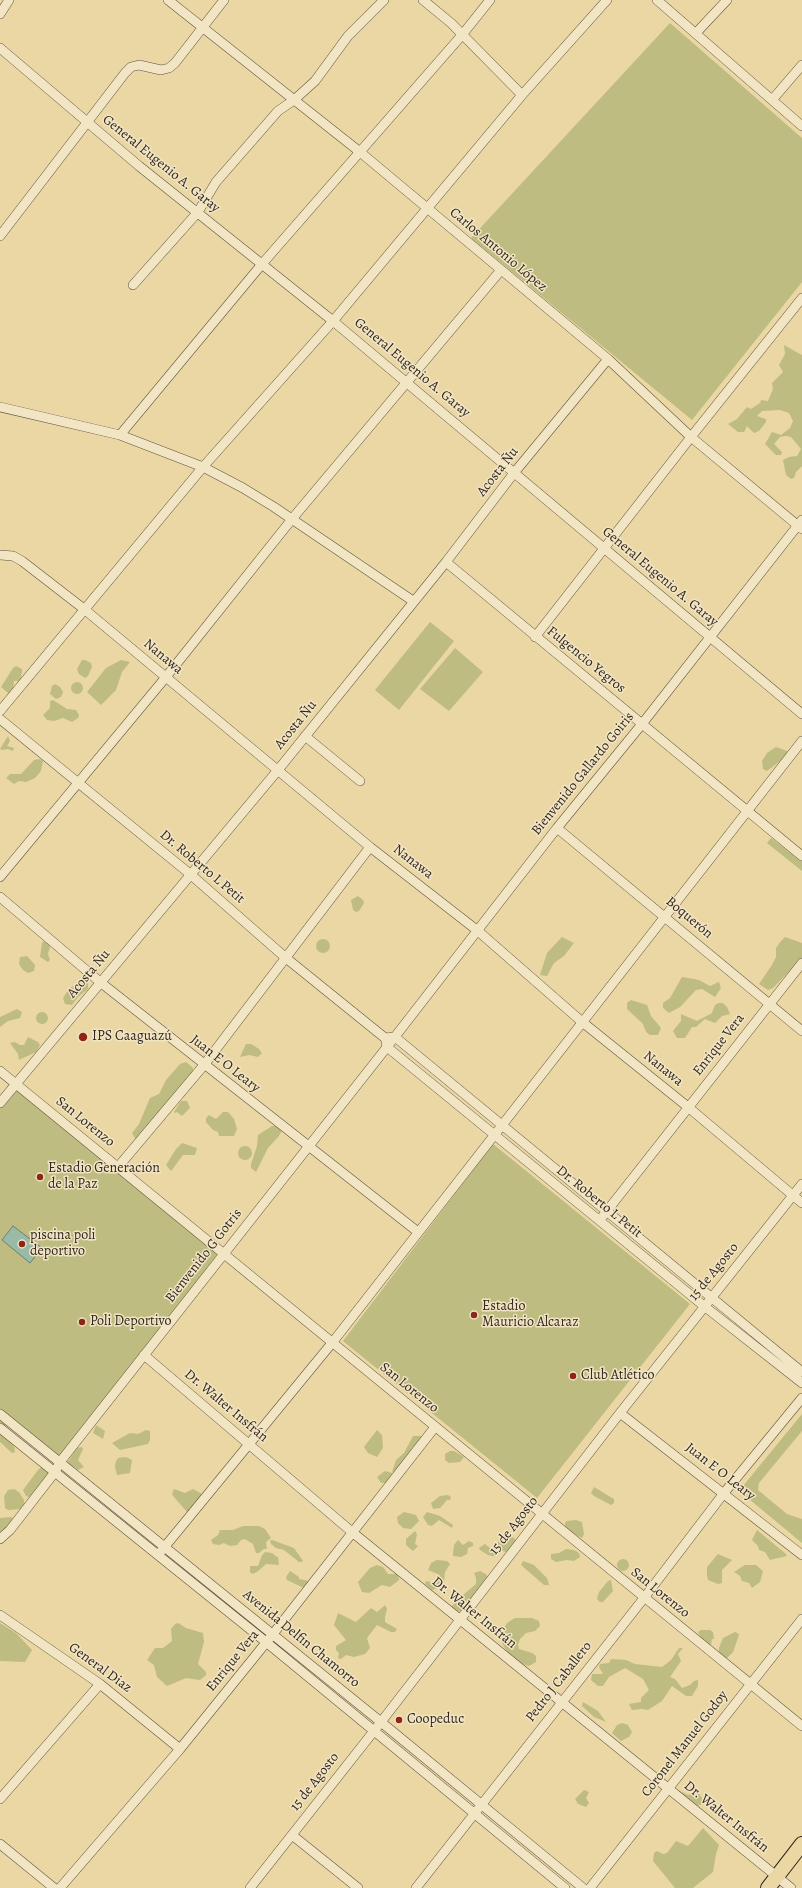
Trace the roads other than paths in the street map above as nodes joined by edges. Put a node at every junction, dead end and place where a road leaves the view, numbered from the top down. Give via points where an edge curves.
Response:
1 (9, 0) edge
2 (168, 0) edge
3 (224, 0) edge
4 (384, 0) edge
5 (423, 0) edge
6 (490, 0) edge
7 (607, 0) edge
8 (658, 0) edge
9 (727, 0) edge
10 (0, 14) edge
11 (204, 27) junction
12 (696, 33) junction
13 (462, 35) junction
14 (0, 48) edge
15 (802, 65) edge
16 (522, 95) junction
17 (294, 100) junction
18 (772, 100) junction
19 (88, 122) junction
20 (802, 126) edge
21 (360, 152) junction
22 (427, 208) junction
23 (198, 212) junction
24 (0, 236) edge
25 (262, 264) junction
26 (501, 270) junction
27 (133, 285) dead end
28 (801, 301) edge
29 (333, 321) junction
30 (608, 359) junction
31 (407, 383) junction
32 (0, 407) edge
33 (120, 435) junction
34 (691, 437) junction
35 (203, 467) junction
36 (514, 473) junction
37 (292, 519) junction
38 (801, 525) edge
39 (604, 548) junction
40 (0, 555) edge
41 (446, 562) junction
42 (413, 601) junction
43 (84, 609) junction
44 (536, 637) junction
45 (710, 637) junction
46 (166, 677) junction
47 (0, 711) edge
48 (802, 714) edge
49 (0, 719) edge
50 (642, 724) junction
51 (305, 736) junction
52 (802, 741) edge
53 (278, 770) junction
54 (360, 781) dead end
55 (77, 782) junction
56 (747, 811) junction
57 (557, 828) junction
58 (370, 847) junction
59 (802, 856) edge
60 (190, 874) junction
61 (0, 877) edge
62 (0, 897) edge
63 (665, 915) junction
64 (478, 931) junction
65 (286, 958) junction
66 (802, 963) edge
67 (100, 982) junction
68 (770, 1004) junction
69 (582, 1021) junction
70 (802, 1031) edge
71 (390, 1038) junction
72 (387, 1047) junction
73 (204, 1065) junction
74 (0, 1071) edge
75 (16, 1084) junction
76 (0, 1103) edge
77 (688, 1107) junction
78 (501, 1126) junction
79 (494, 1134) junction
80 (308, 1147) junction
81 (118, 1167) junction
82 (802, 1184) edge
83 (793, 1196) junction
84 (802, 1203) edge
85 (607, 1212) junction
86 (600, 1220) junction
87 (418, 1232) junction
88 (224, 1254) junction
89 (711, 1298) junction
90 (704, 1306) junction
91 (332, 1343) junction
92 (144, 1356) junction
93 (802, 1372) edge
94 (802, 1383) edge
95 (802, 1398) edge
96 (620, 1413) junction
97 (0, 1414) edge
98 (435, 1427) junction
99 (0, 1428) edge
100 (249, 1444) junction
101 (60, 1462) junction
102 (55, 1472) junction
103 (724, 1493) junction
104 (541, 1514) junction
105 (352, 1532) junction
106 (0, 1539) edge
107 (165, 1547) junction
108 (802, 1555) edge
109 (158, 1556) junction
110 (644, 1598) junction
111 (0, 1615) edge
112 (802, 1619) edge
113 (460, 1620) junction
114 (273, 1634) junction
115 (266, 1642) junction
116 (100, 1684) junction
117 (750, 1684) junction
118 (561, 1702) junction
119 (381, 1722) junction
120 (802, 1726) edge
121 (374, 1731) junction
122 (180, 1748) junction
123 (668, 1788) junction
124 (0, 1800) edge
125 (480, 1805) junction
126 (473, 1814) junction
127 (292, 1835) junction
128 (0, 1844) edge
129 (802, 1844) edge
130 (777, 1876) junction
131 (54, 1888) edge
132 (60, 1888) edge
133 (250, 1888) edge
134 (358, 1888) edge
135 (416, 1888) edge
136 (564, 1888) edge
137 (582, 1888) edge
138 (590, 1888) edge
139 (768, 1888) edge
140 (791, 1888) edge

1 - 10 street
2 - 11 street, Carlos Antonio López
3 - 11 street
4 - 17 street via 348,36 314,81
5 - 13 street
6 - 13 street
7 - 16 street
8 - 12 street
9 - 12 street
11 - 17 street, Carlos Antonio López
11 - 19 street via 169,68 162,70 139,65 132,67
12 - 18 street
13 - 16 street
13 - 21 street
14 - 19 street, General Eugenio A. Garay
15 - 18 street
16 - 22 street
17 - 21 street, Carlos Antonio López
17 - 23 street via 278,111 240,154 216,182
18 - 20 street
19 - 23 street, General Eugenio A. Garay
19 - 24 street
21 - 22 street, Carlos Antonio López
21 - 25 street
22 - 26 street, Carlos Antonio López
22 - 29 street
23 - 25 street, General Eugenio A. Garay
23 - 27 street
25 - 29 street, General Eugenio A. Garay
25 - 33 street
26 - 30 street, Carlos Antonio López
26 - 31 street
28 - 34 street
29 - 31 street, General Eugenio A. Garay
29 - 35 street
30 - 34 street, Carlos Antonio López
30 - 36 street, Acosta Ñu
31 - 36 street, General Eugenio A. Garay
31 - 37 street
32 - 33 street
33 - 35 street
34 - 38 street, Carlos Antonio López
34 - 39 street
35 - 37 street via 243,488
35 - 43 street
36 - 39 street, General Eugenio A. Garay
36 - 41 street, Acosta Ñu
37 - 42 street
37 - 46 street
38 - 45 street, Bienvenido Gallardo Goiris
39 - 44 street
39 - 45 street, General Eugenio A. Garay
40 - 43 street, Nanawa via 13,556 22,561
41 - 42 street, Acosta Ñu
41 - 44 street, Fulgencio Yegros
42 - 51 street, Acosta Ñu
43 - 46 street, Nanawa
43 - 47 street
44 - 50 street, Fulgencio Yegros
45 - 48 street, General Eugenio A. Garay
45 - 50 street, Bienvenido Gallardo Goiris
46 - 53 street, Nanawa
46 - 55 street
49 - 55 street, Dr. Roberto L Petit
50 - 56 street, Fulgencio Yegros
50 - 57 street, Bienvenido Gallardo Goiris
51 - 53 street, Acosta Ñu
51 - 54 street
52 - 56 street
53 - 58 street, Nanawa
53 - 60 street, Acosta Ñu
55 - 60 street, Dr. Roberto L Petit
55 - 61 street
56 - 59 street, Fulgencio Yegros
56 - 63 street
57 - 63 street, Boquerón
57 - 64 street, Bienvenido Gallardo Goiris
58 - 64 street, Nanawa
58 - 65 street
60 - 65 street, Dr. Roberto L Petit
60 - 67 street, Acosta Ñu
62 - 67 street, Juan E O Leary
63 - 68 street, Boquerón
63 - 69 street
64 - 69 street, Nanawa
64 - 71 street, Bienvenido Gallardo Goiris
65 - 71 street, Dr. Roberto L Petit
65 - 73 street
66 - 68 street, Enrique Vera
67 - 73 street, Juan E O Leary
67 - 75 street, Acosta Ñu
68 - 70 street, Boquerón
68 - 77 street, Enrique Vera
69 - 77 street, Nanawa
69 - 78 street
71 - 72 street, Bienvenido Gallardo Goiris
71 - 78 street, Dr. Roberto L Petit
72 - 79 street, Dr. Roberto L Petit
72 - 80 street, Bienvenido G Gotris
73 - 80 street, Juan E O Leary
73 - 81 street
74 - 75 street, San Lorenzo
75 - 76 street, Acosta Ñu
75 - 81 street, San Lorenzo
77 - 83 street, Nanawa
77 - 85 street, Enrique Vera
78 - 79 street
78 - 85 street, Dr. Roberto L Petit
79 - 86 street, Dr. Roberto L Petit
79 - 87 street
80 - 87 street, Juan E O Leary
80 - 88 street, Bienvenido G Gotris
81 - 88 street, San Lorenzo
82 - 83 street, 15 de Agosto
83 - 84 street, Nanawa
83 - 89 street, 15 de Agosto
85 - 86 street, Enrique Vera
85 - 89 street, Dr. Roberto L Petit
86 - 90 street, Dr. Roberto L Petit
87 - 91 street
88 - 91 street, San Lorenzo
88 - 92 street, Bienvenido G Gotris
89 - 90 street, 15 de Agosto
89 - 93 street, Dr. Roberto L Petit
90 - 94 street, Dr. Roberto L Petit
90 - 96 street, 15 de Agosto
91 - 98 street, San Lorenzo
91 - 100 street
92 - 100 street, Dr. Walter Insfrán
92 - 101 street, Bienvenido G Gotris
95 - 103 street, Pedro J Caballero
96 - 103 street, Juan E O Leary
96 - 104 street, 15 de Agosto
97 - 101 street, Avenida Delfin Chamorro
98 - 104 street, San Lorenzo
98 - 105 street, Enrique Vera
99 - 102 street, Avenida Delfin Chamorro
100 - 105 street, Dr. Walter Insfrán
100 - 107 street
101 - 102 street, Bienvenido G Gotris
101 - 107 street, Avenida Delfin Chamorro
102 - 106 street, Bienvenido G Gotris via 10,1530
102 - 109 street, Avenida Delfin Chamorro
103 - 108 street, Juan E O Leary
103 - 110 street, Pedro J Caballero
104 - 110 street, San Lorenzo
104 - 113 street, 15 de Agosto
105 - 113 street, Dr. Walter Insfrán
105 - 114 street, Enrique Vera
107 - 109 street
107 - 114 street, Avenida Delfin Chamorro
109 - 115 street, Avenida Delfin Chamorro
110 - 117 street, San Lorenzo
110 - 118 street, Pedro J Caballero
111 - 116 street, General Diaz
112 - 117 street, Coronel Manuel Godoy
113 - 118 street, Dr. Walter Insfrán
113 - 119 street, 15 de Agosto
114 - 115 street, Enrique Vera
114 - 119 street, Avenida Delfin Chamorro
115 - 121 street, Avenida Delfin Chamorro
115 - 122 street, Enrique Vera
116 - 122 street, General Diaz
116 - 124 street
117 - 120 street, San Lorenzo
117 - 123 street, Coronel Manuel Godoy
118 - 123 street, Dr. Walter Insfrán
118 - 125 street, Pedro J Caballero
119 - 121 street, 15 de Agosto
119 - 125 street, Avenida Delfin Chamorro
121 - 126 street, Avenida Delfin Chamorro
121 - 127 street, 15 de Agosto
122 - 132 street, Enrique Vera
123 - 130 street, Dr. Walter Insfrán
123 - 138 street, Coronel Manuel Godoy
125 - 126 street, Pedro J Caballero
125 - 137 street, Avenida Delfin Chamorro
126 - 135 street, Pedro J Caballero
126 - 136 street, Avenida Delfin Chamorro
127 - 133 street, 15 de Agosto
127 - 134 street
128 - 131 street
129 - 130 highway
130 - 139 highway
130 - 140 street, Dr. Walter Insfrán

